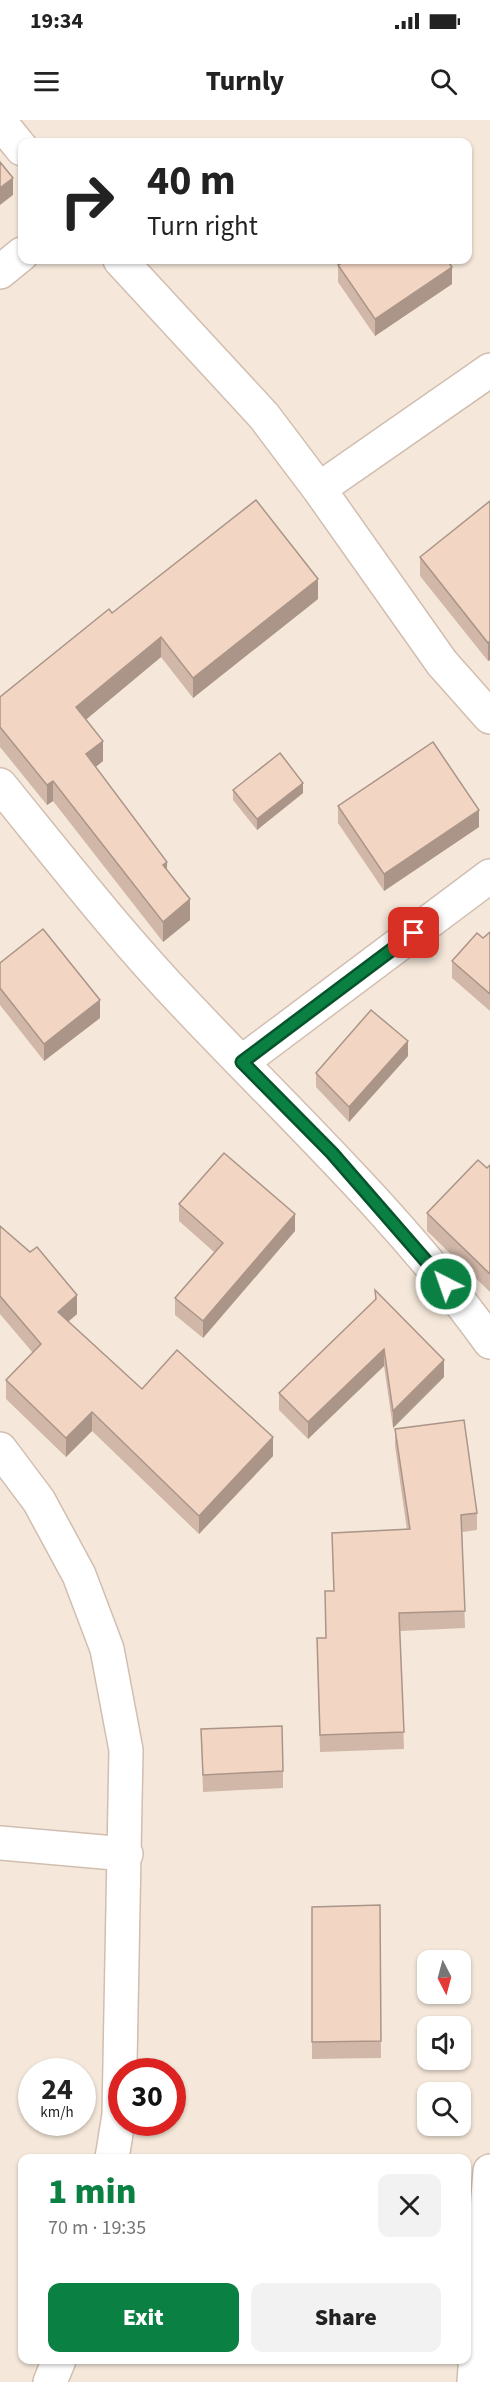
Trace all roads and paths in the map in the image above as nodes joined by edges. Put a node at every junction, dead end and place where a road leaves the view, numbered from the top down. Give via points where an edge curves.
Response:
1 (0, 122) edge
2 (18, 144) edge
3 (18, 257) edge
4 (124, 264) edge
5 (0, 272) edge
6 (490, 370) edge
7 (319, 489) junction
8 (490, 717) edge
9 (0, 784) edge
10 (490, 876) edge
11 (242, 1062) junction
12 (490, 1342) edge
13 (0, 1449) edge
14 (0, 1843) edge
15 (126, 1854) junction
16 (113, 2154) edge
17 (490, 2171) edge
18 (57, 2364) edge
19 (50, 2382) edge
20 (474, 2382) edge

1 - 2 street
3 - 5 street
4 - 7 street via 264,416
6 - 7 street
7 - 8 street via 442,663
9 - 11 street via 122,935
10 - 11 street
11 - 12 street via 332,1153 460,1300
13 - 15 street via 39,1501 80,1575 107,1649 126,1750
14 - 15 street
15 - 16 street via 119,2115
17 - 20 street
18 - 19 street

